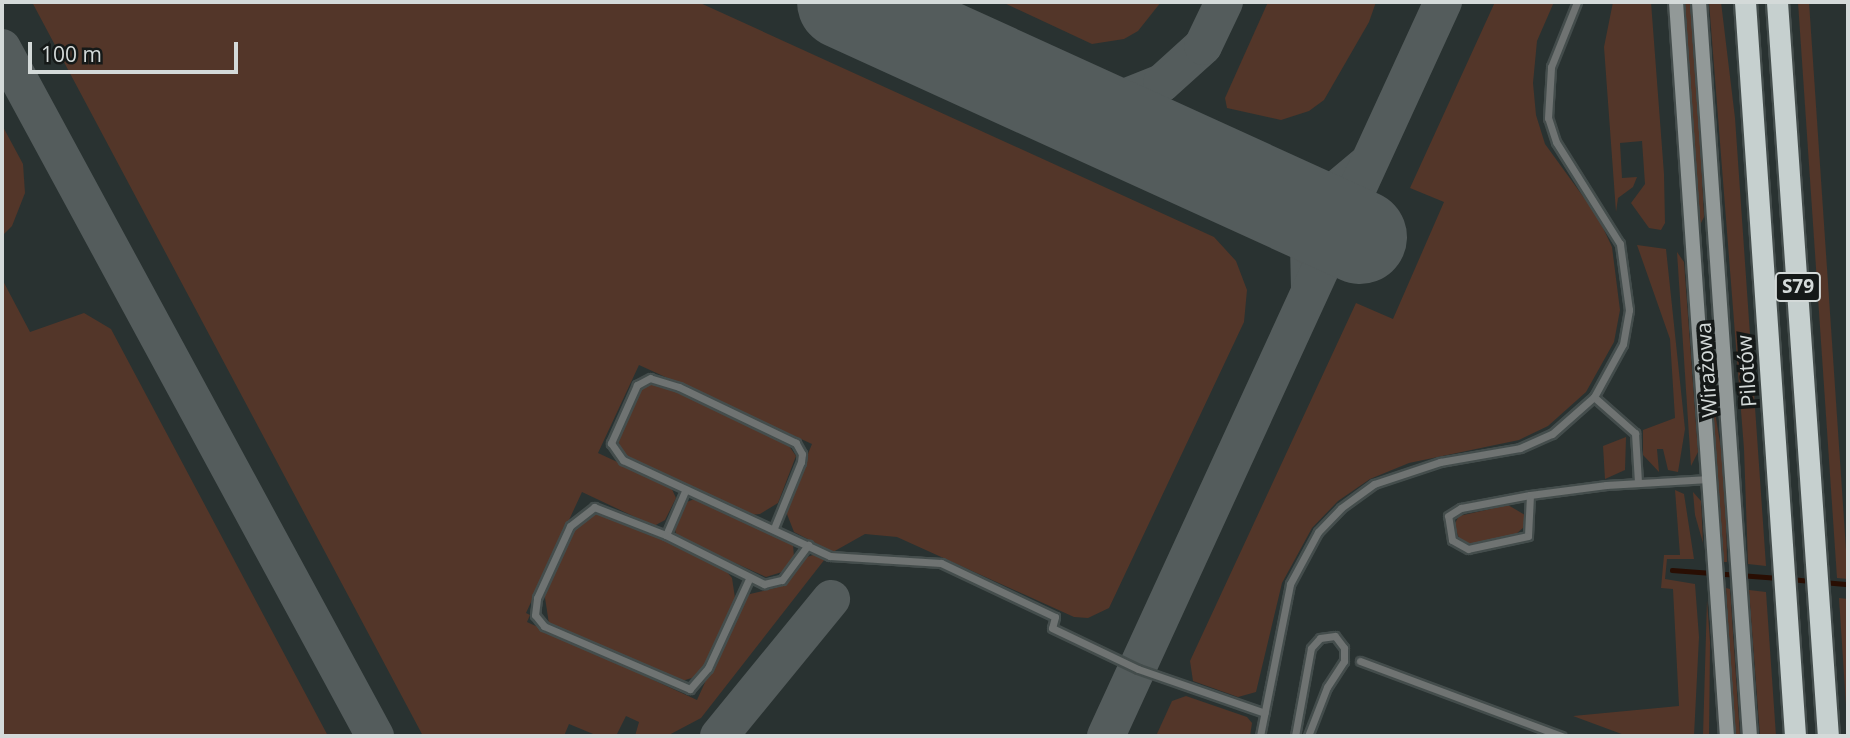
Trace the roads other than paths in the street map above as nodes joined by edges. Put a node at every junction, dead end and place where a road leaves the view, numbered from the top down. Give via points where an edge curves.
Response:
1 (1577, 2) edge
2 (1676, 2) edge
3 (1699, 2) edge
4 (1745, 2) edge
5 (1777, 2) edge
6 (1594, 397) junction
7 (1709, 479) junction
8 (1638, 482) junction
9 (685, 491) junction
10 (1530, 495) junction
11 (774, 528) junction
12 (666, 535) junction
13 (807, 545) junction
14 (748, 579) junction
15 (1360, 661) dead end
16 (1265, 713) junction
17 (1260, 736) edge
18 (1295, 736) edge
19 (1308, 736) edge
20 (1562, 736) edge
21 (1727, 736) edge
22 (1750, 736) edge
23 (1795, 736) edge
24 (1828, 736) edge

1 - 6 lane via 1551,66 1548,118 1563,154 1620,244 1628,274 1629,310 1623,344
2 - 7 main road, Wirażowa
3 - 22 main road, Wirażowa
4 - 23 highway, Pilotów / S79
5 - 24 highway, S79
6 - 8 lane via 1635,433
6 - 16 lane via 1552,434 1520,448 1411,470 1374,484 1341,508 1318,532 1290,584
7 - 8 lane
7 - 21 main road, Wirażowa
8 - 10 lane
9 - 11 lane
9 - 11 lane via 613,450 613,433 632,390 643,380 679,387 796,443 801,462
9 - 12 lane
10 - 10 lane via 1528,536 1468,549 1452,540 1447,528 1451,511
11 - 13 lane
12 - 14 lane
12 - 14 lane via 594,507 578,515 537,598 538,620 629,666 690,689 708,668
13 - 14 lane via 782,580 764,584
13 - 16 lane via 830,556 942,563 1055,617 1052,628 1113,657 1178,686
15 - 20 lane
16 - 17 lane
18 - 19 lane via 1311,648 1320,638 1335,636 1344,648 1344,661 1327,687

